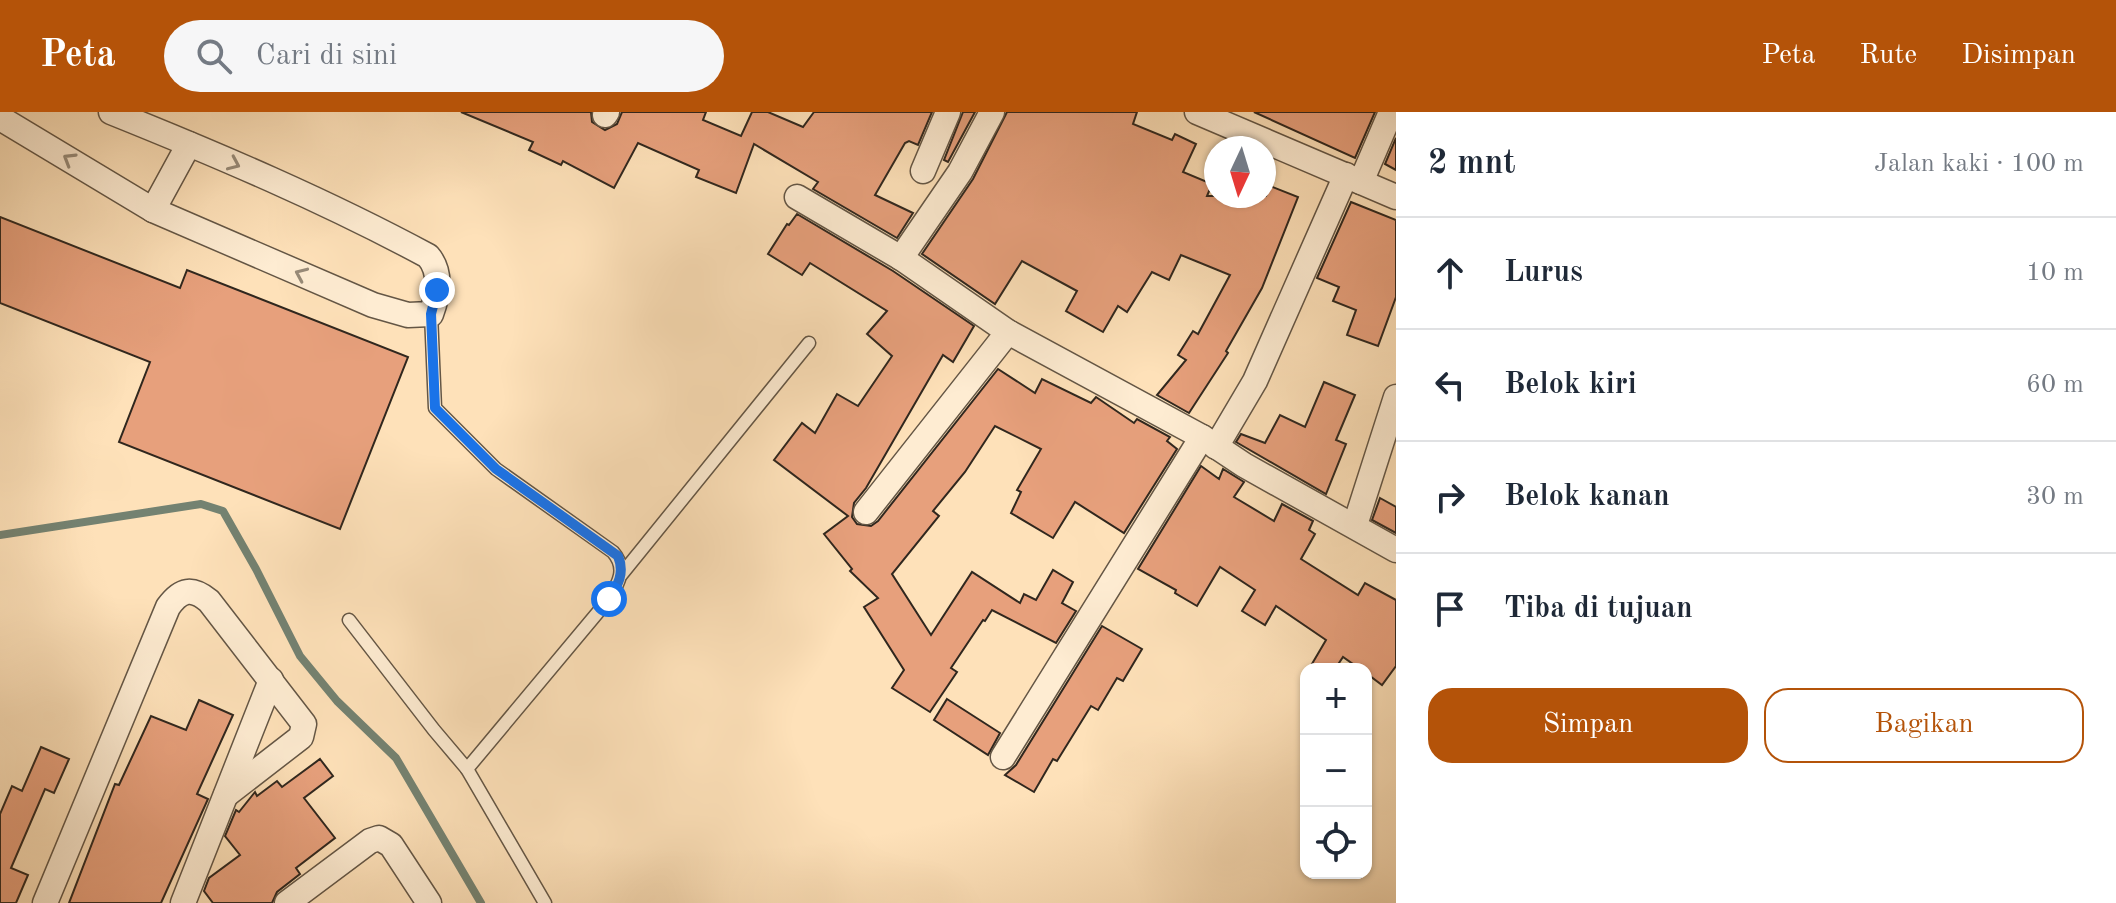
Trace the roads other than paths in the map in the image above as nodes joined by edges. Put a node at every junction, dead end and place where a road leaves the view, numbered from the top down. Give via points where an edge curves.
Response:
1 (111, 112) edge
2 (948, 112) edge
3 (992, 112) edge
4 (1197, 112) edge
5 (1391, 112) edge
6 (0, 118) edge
7 (189, 144) junction
8 (923, 171) dead end
9 (1353, 178) junction
10 (797, 197) dead end
11 (1396, 197) edge
12 (153, 210) junction
13 (901, 258) junction
14 (431, 314) junction
15 (1008, 332) junction
16 (809, 343) dead end
17 (1396, 397) edge
18 (1209, 442) junction
19 (866, 512) dead end
20 (1355, 525) junction
21 (1396, 550) edge
22 (621, 575) junction
23 (349, 620) dead end
24 (271, 680) junction
25 (1003, 757) dead end
26 (467, 769) junction
27 (226, 795) junction
28 (45, 903) edge
29 (183, 903) edge
30 (287, 903) edge
31 (429, 903) edge
32 (545, 903) edge

1 - 7 street
2 - 8 street
3 - 13 street via 960,172
4 - 9 street
5 - 9 street
12 -> 6 street
7 - 12 street
7 -> 14 street via 428,256 437,275
9 - 11 street
9 - 18 street via 1255,381
10 - 13 street
14 -> 12 street via 408,315 373,305
13 - 15 street
14 - 22 lane via 435,408 496,469 613,552
15 - 18 street
15 - 19 street
16 - 22 lane
17 - 20 street
18 - 20 street
18 - 25 street
20 - 21 street
22 - 26 lane via 609,599
23 - 26 lane
24 - 27 street
24 - 27 street via 302,721 303,735
24 - 28 street via 204,598 187,590 173,599
26 - 32 lane
27 - 29 street
30 - 31 street via 379,838 391,845

